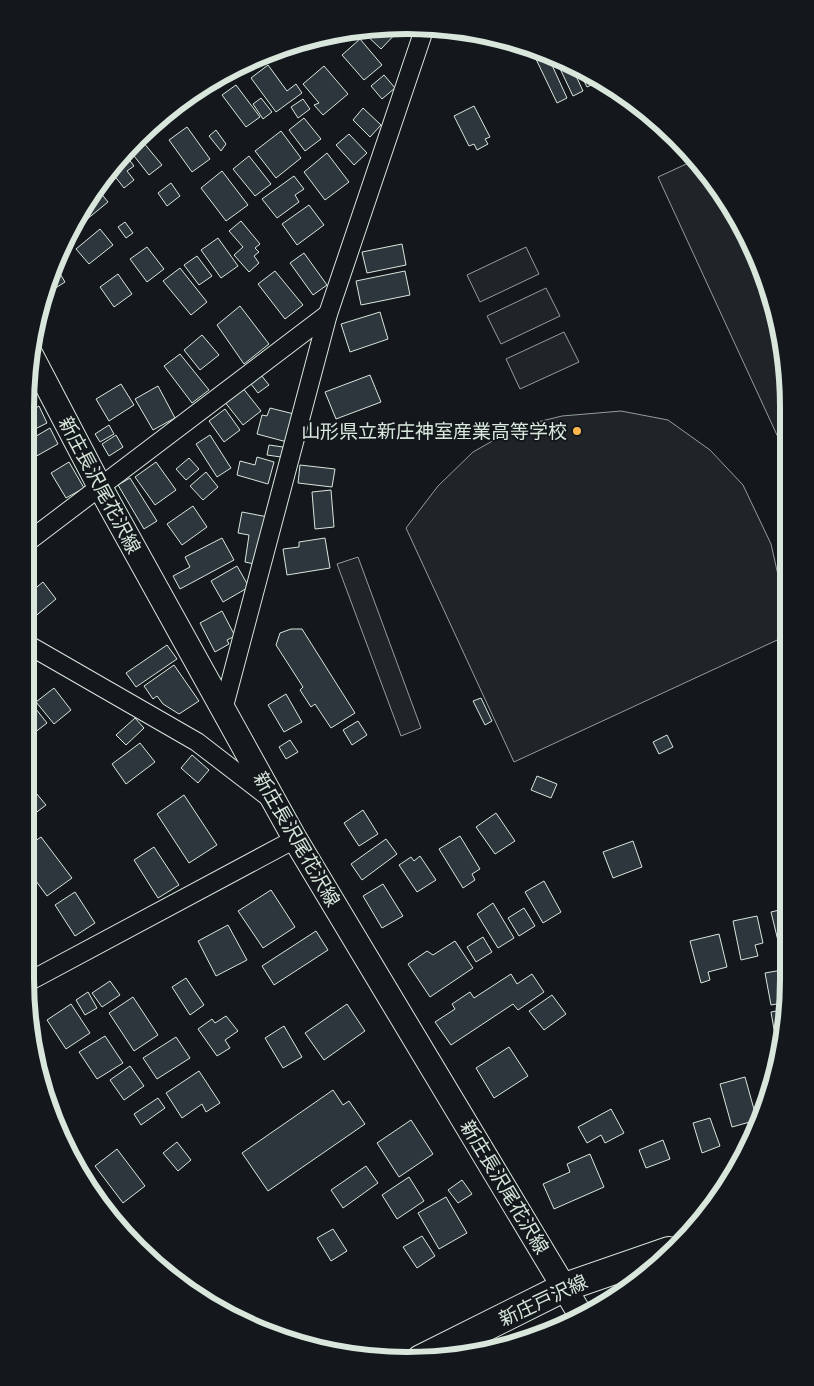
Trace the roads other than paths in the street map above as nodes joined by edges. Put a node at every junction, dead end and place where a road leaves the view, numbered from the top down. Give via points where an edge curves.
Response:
1 (422, 35) edge
2 (328, 314) junction
3 (36, 365) edge
4 (100, 487) junction
5 (34, 537) edge
6 (34, 648) edge
7 (223, 710) junction
8 (278, 805) junction
9 (295, 839) junction
10 (34, 979) edge
11 (659, 1255) edge
12 (565, 1287) junction
13 (578, 1311) edge
14 (438, 1350) edge

1 - 2 street
2 - 4 street
2 - 7 street
3 - 4 main road, 新庄長沢尾花沢線
4 - 5 street
4 - 7 main road, 新庄長沢尾花沢線
6 - 8 street via 197,742
7 - 8 main road, 新庄長沢尾花沢線
8 - 9 main road, 新庄長沢尾花沢線
9 - 10 street
9 - 12 main road, 新庄長沢尾花沢線
11 - 12 main road, 新庄戸沢線
12 - 13 main road, 新庄長沢尾花沢線
12 - 14 main road, 新庄戸沢線

